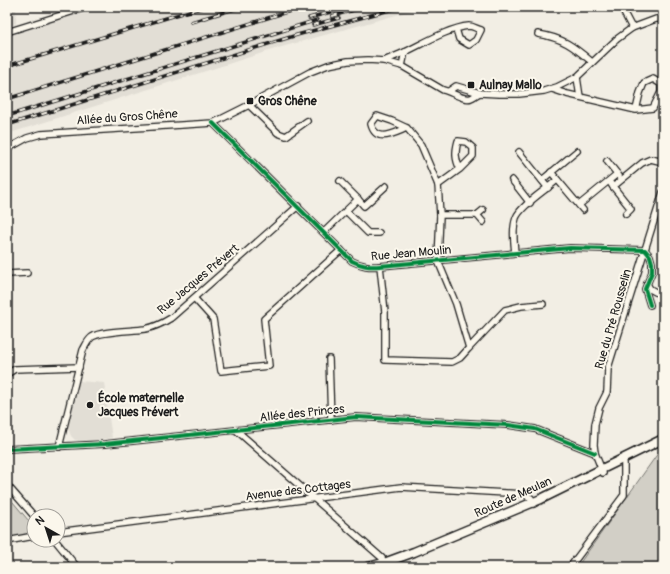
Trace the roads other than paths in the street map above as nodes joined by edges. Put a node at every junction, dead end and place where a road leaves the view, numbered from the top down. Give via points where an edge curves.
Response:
1 (87, 7) edge
2 (623, 7) edge
3 (663, 19) edge
4 (632, 28) junction
5 (456, 29) dead end
6 (7, 32) edge
7 (538, 34) dead end
8 (405, 52) junction
9 (384, 61) junction
10 (592, 62) junction
11 (402, 66) junction
12 (577, 77) junction
13 (551, 89) junction
14 (449, 91) junction
15 (480, 92) junction
16 (580, 97) junction
17 (249, 105) junction
18 (636, 110) junction
19 (307, 121) dead end
20 (213, 123) junction
21 (406, 128) junction
22 (7, 149) edge
23 (577, 150) dead end
24 (519, 152) dead end
25 (607, 161) dead end
26 (663, 162) edge
27 (460, 169) junction
28 (551, 172) junction
29 (617, 174) junction
30 (512, 180) dead end
31 (542, 180) junction
32 (557, 180) junction
33 (622, 180) junction
34 (340, 181) dead end
35 (608, 181) junction
36 (438, 185) junction
37 (386, 186) dead end
38 (613, 187) junction
39 (548, 188) junction
40 (663, 192) edge
41 (358, 200) junction
42 (530, 203) junction
43 (579, 205) junction
44 (298, 206) junction
45 (483, 210) dead end
46 (583, 210) dead end
47 (346, 211) junction
48 (626, 214) dead end
49 (440, 215) junction
50 (477, 215) junction
51 (483, 222) dead end
52 (324, 232) junction
53 (379, 233) dead end
54 (341, 250) junction
55 (645, 250) junction
56 (515, 253) junction
57 (438, 261) junction
58 (380, 266) junction
59 (27, 273) dead end
60 (7, 274) edge
61 (647, 284) junction
62 (663, 296) edge
63 (195, 299) junction
64 (543, 304) dead end
65 (650, 305) dead end
66 (469, 348) junction
67 (329, 359) dead end
68 (79, 368) junction
69 (7, 374) edge
70 (331, 420) junction
71 (236, 430) junction
72 (663, 439) edge
73 (663, 444) edge
74 (59, 447) junction
75 (7, 449) edge
76 (595, 453) junction
77 (624, 463) junction
78 (602, 471) junction
79 (7, 485) edge
80 (315, 499) junction
81 (534, 504) junction
82 (27, 508) edge
83 (66, 531) edge
84 (26, 537) edge
85 (7, 541) edge
86 (62, 548) edge
87 (385, 566) edge
88 (77, 567) edge
89 (368, 567) edge
90 (570, 567) edge

1 - 6 street
2 - 4 street
3 - 4 street
4 - 10 street
5 - 8 street
7 - 10 street via 552,36 570,44
8 - 9 street
8 - 11 street
9 - 11 street
9 - 17 street, Allée du Gros Chêne via 348,60 328,65
10 - 12 street
11 - 14 street
12 - 13 street
12 - 16 street
13 - 15 street via 519,94
13 - 16 street
14 - 15 street via 456,86
14 - 15 street via 453,95 468,99
16 - 18 street
17 - 19 street via 278,133 286,136
17 - 20 street, Allée du Gros Chêne
18 - 18 street via 653,108 661,92 661,84 653,79 644,83
20 - 22 street, Allée du Gros Chêne via 41,134
20 - 44 street, Rue Jean Moulin
21 - 21 street via 377,116 371,124 377,134 384,136
21 - 36 street via 421,145
23 - 28 street
24 - 31 street
25 - 29 street
26 - 33 street via 651,159 642,163
27 - 27 street via 473,156 473,148 466,142 458,141 455,151
27 - 36 street
28 - 31 street
28 - 32 street
29 - 33 street
29 - 35 street
30 - 42 street
31 - 39 street
32 - 39 street
32 - 43 street
33 - 38 street
34 - 41 street
35 - 38 street
35 - 43 street
36 - 49 street
37 - 41 street via 364,206
38 - 48 street via 630,209
39 - 42 street
40 - 55 street, Rue du Pré Rousselin
41 - 47 street
42 - 56 street via 515,219
43 - 46 street
44 - 52 street, Rue Jean Moulin
44 - 63 street, Rue Jacques Prévert
45 - 50 street
47 - 52 street
47 - 53 street via 368,233
49 - 50 street
49 - 57 street
50 - 51 street
52 - 54 street, Rue Jean Moulin
54 - 58 street, Rue Jean Moulin via 356,263 369,267
54 - 63 street via 264,320 268,366 221,371 213,319
55 - 56 street, Rue Jean Moulin via 570,248
55 - 61 street via 652,263 652,272
55 - 76 street, Rue du Pré Rousselin via 608,368 608,392 599,408 595,424
56 - 57 street, Rue Jean Moulin
57 - 58 street, Rue Jean Moulin
57 - 66 street via 456,304
58 - 66 street via 385,312 385,360 452,362
59 - 60 street
61 - 62 street
61 - 65 street via 645,289
63 - 68 street, Rue Jacques Prévert via 158,325 93,336 83,350
64 - 66 street via 506,310
67 - 70 street
68 - 69 street via 15,369
68 - 74 street, Rue Jacques Prévert
70 - 71 street, Allée des Princes
70 - 76 street, Allée des Princes via 356,418 508,425 535,430
71 - 74 street, Allée des Princes
71 - 80 street
72 - 78 main road, Route de Meulan
73 - 77 main road, Route de Meulan
74 - 75 street, Allée des Princes
76 - 78 street
77 - 78 main road, Route de Meulan
77 - 90 street via 624,496
78 - 81 main road, Route de Meulan
79 - 82 street
80 - 81 street, Avenue des Cottages via 401,488 524,494 528,495
80 - 83 street, Avenue des Cottages
80 - 87 street via 382,558
81 - 87 main road, Route de Meulan
84 - 85 street
86 - 88 street
87 - 89 main road, Route de Meulan

